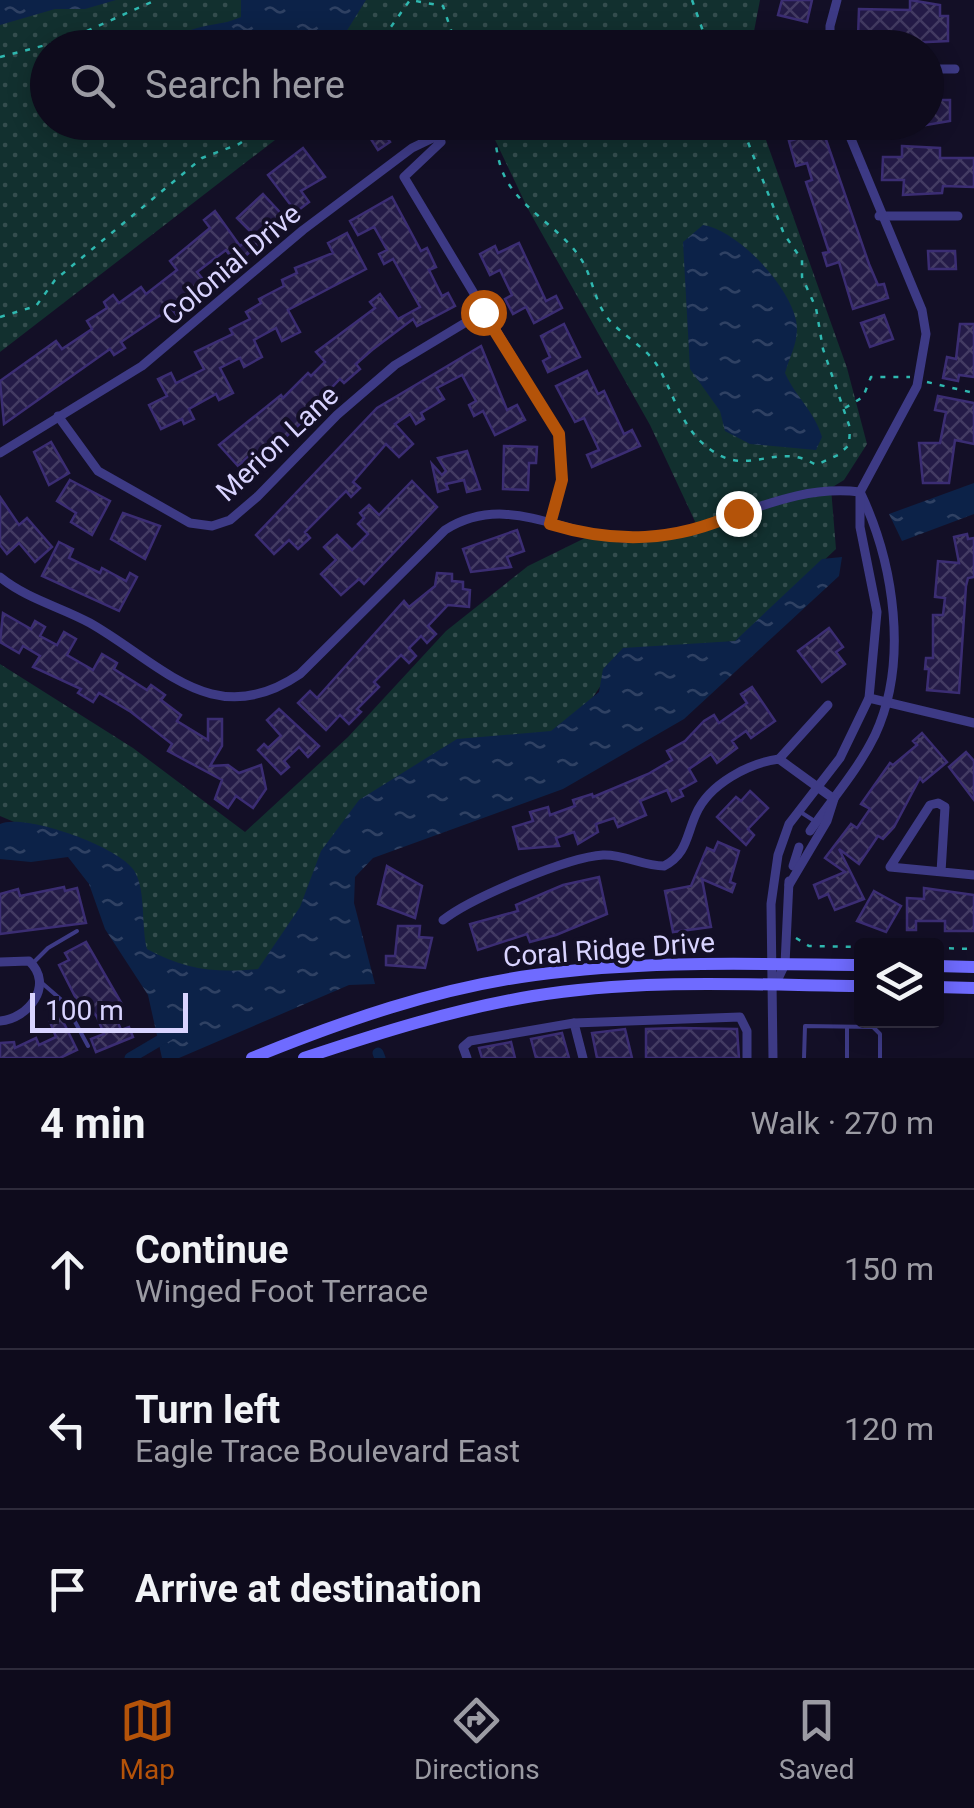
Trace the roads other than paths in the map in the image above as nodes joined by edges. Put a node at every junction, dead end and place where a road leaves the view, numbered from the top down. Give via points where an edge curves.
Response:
1 (838, 0) edge
2 (830, 30) edge
3 (944, 69) edge
4 (954, 69) dead end
5 (429, 140) edge
6 (440, 140) edge
7 (851, 140) edge
8 (879, 216) junction
9 (958, 216) dead end
10 (483, 312) junction
11 (58, 416) junction
12 (0, 453) edge
13 (860, 492) junction
14 (550, 524) junction
15 (0, 577) edge
16 (869, 698) junction
17 (887, 702) junction
18 (828, 704) dead end
19 (974, 720) edge
20 (780, 759) junction
21 (817, 786) junction
22 (834, 799) junction
23 (799, 810) junction
24 (813, 826) joint
25 (799, 847) dead end
26 (942, 872) junction
27 (974, 875) edge
28 (788, 885) junction
29 (443, 920) dead end
30 (77, 931) dead end
31 (0, 962) edge
32 (32, 964) junction
33 (778, 964) junction
34 (854, 965) edge
35 (944, 966) edge
36 (974, 967) edge
37 (38, 981) junction
38 (774, 986) junction
39 (854, 986) edge
40 (944, 987) edge
41 (974, 988) edge
42 (0, 1021) edge
43 (574, 1022) junction
44 (847, 1027) junction
45 (88, 1046) dead end
46 (255, 1057) edge
47 (304, 1058) edge
48 (467, 1058) edge
49 (583, 1058) edge
50 (748, 1058) edge
51 (773, 1058) edge
52 (804, 1058) edge
53 (846, 1058) edge
54 (880, 1058) edge

1 - 2 street
3 - 4 street
5 - 11 street, Colonial Drive via 303,230 142,366
6 - 10 street, Colonial Drive via 404,177
7 - 8 street
8 - 9 street
8 - 13 street via 922,310 926,334 919,380
10 - 11 street, Merion Lane via 396,365 257,498 212,526 190,523 98,471
10 - 14 street via 559,434 562,480
11 - 12 street, Colonial Drive
13 - 14 street via 805,492 666,536 590,536
13 - 16 street via 876,612
13 - 17 street via 875,522 892,609
14 - 15 street via 512,514 465,518 445,530 300,674 238,697 188,689 113,636
16 - 17 street
16 - 21 street via 840,758
17 - 19 street
17 - 22 street via 858,767
18 - 20 street
20 - 21 street
20 - 29 street via 760,761 704,801 678,858 664,866 617,856 586,858 464,903
21 - 22 street
21 - 23 street
22 - 24 street
22 - 28 street
23 - 24 lane
23 - 33 street via 778,854 771,904
25 - 28 street
26 - 26 street via 946,818 938,803 890,868
26 - 27 street
28 - 33 street
30 - 32 lane
31 - 32 street
32 - 37 street
33 - 34 main road, Coral Ridge Drive
33 - 38 street
33 - 46 main road, Coral Ridge Drive via 535,975 393,1006
35 - 36 main road
37 - 42 street via 26,1014
37 - 45 lane via 64,1003
38 - 39 main road, Coral Ridge Drive
38 - 47 main road, Coral Ridge Drive via 644,985 536,995
38 - 51 street
40 - 41 main road
43 - 48 street via 470,1042
43 - 49 street
43 - 50 street via 740,1017
44 - 52 lane via 804,1026
44 - 53 lane
44 - 54 lane via 876,1029

